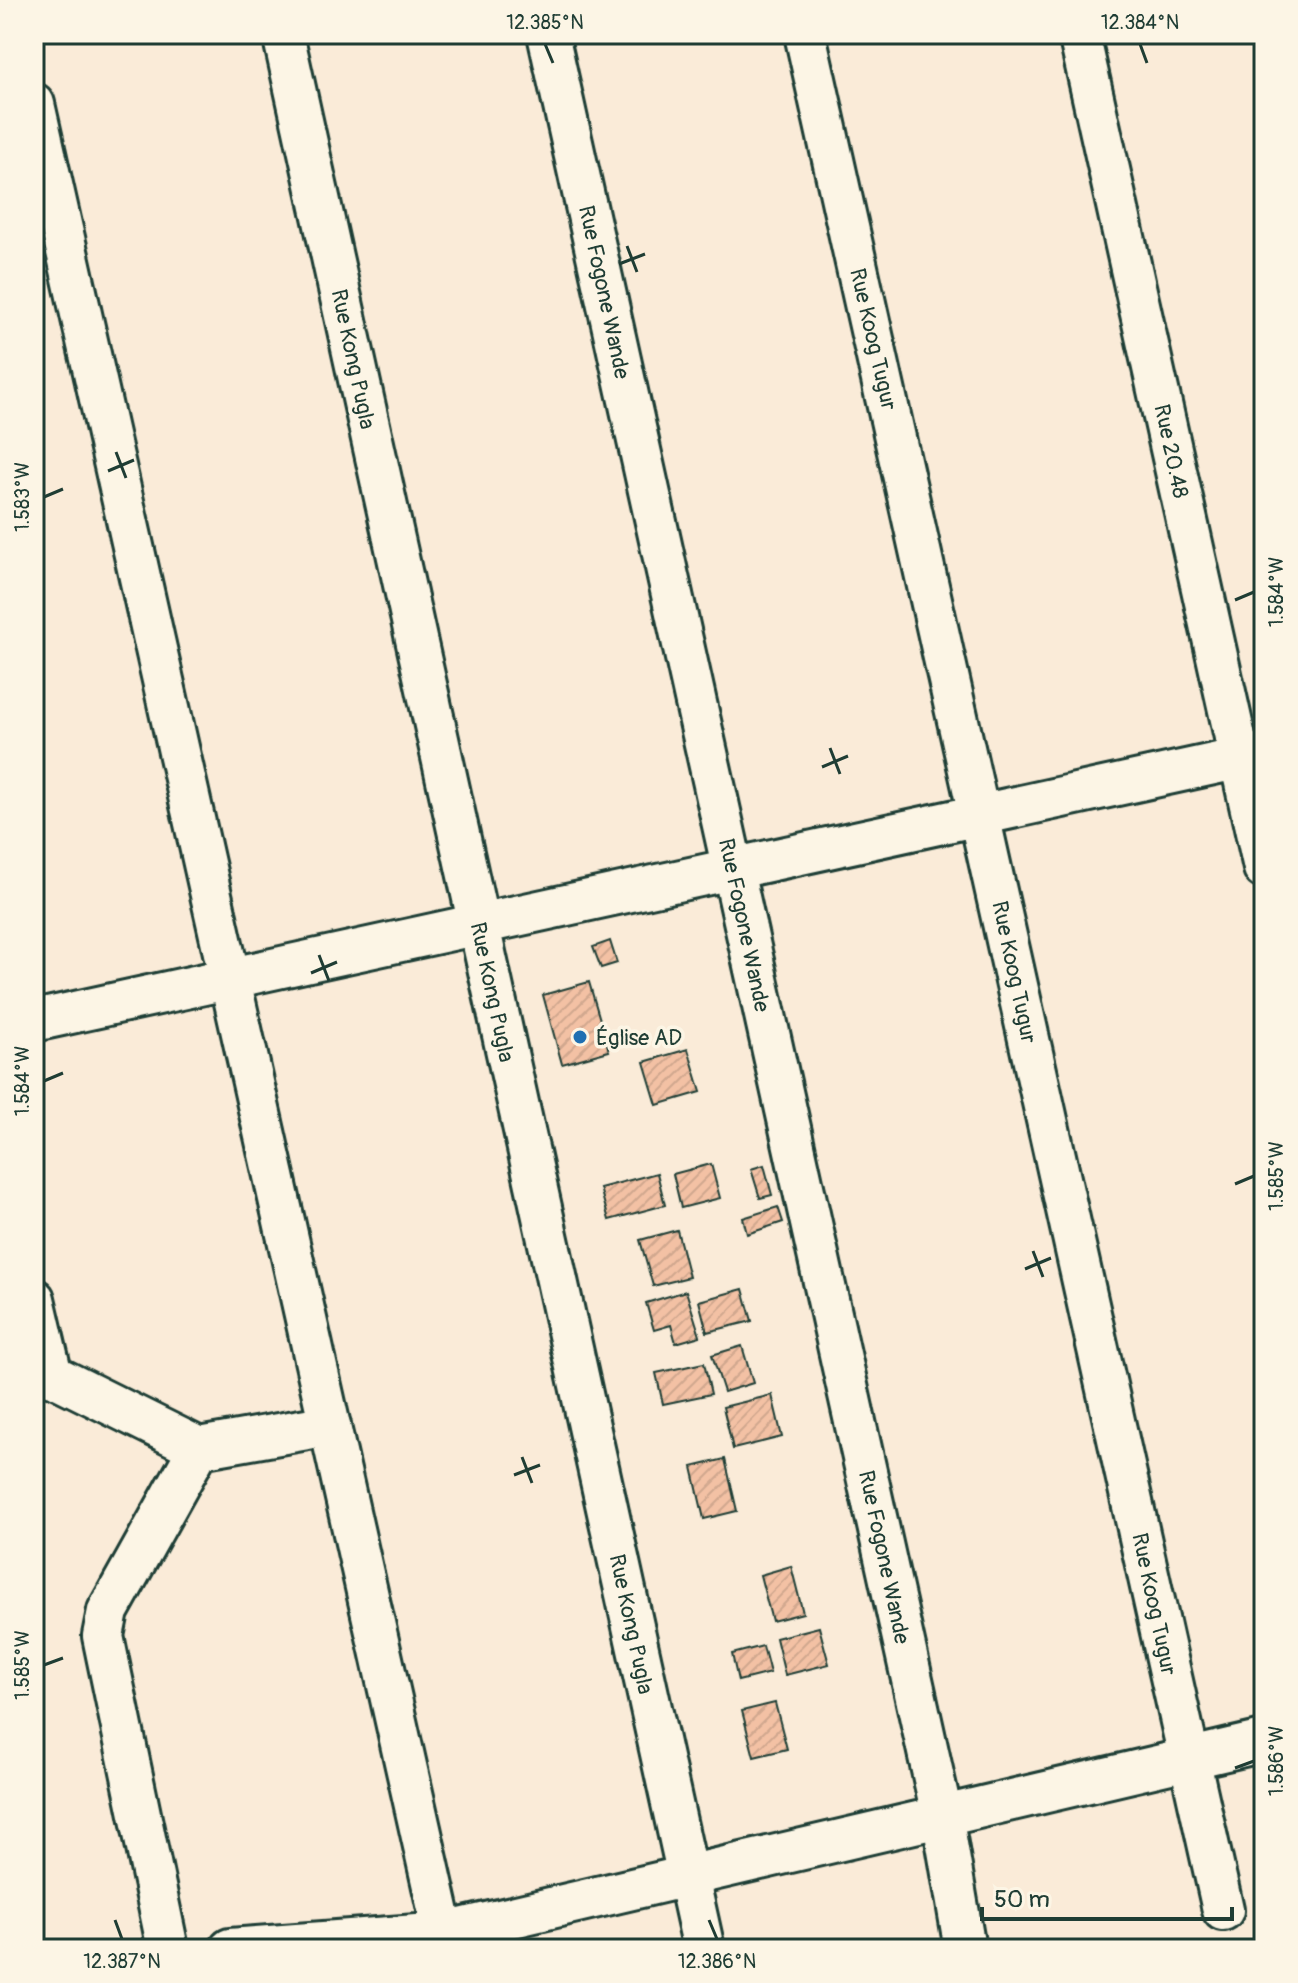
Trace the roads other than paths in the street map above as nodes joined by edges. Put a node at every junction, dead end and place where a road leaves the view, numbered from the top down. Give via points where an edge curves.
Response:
1 (283, 34) edge
2 (548, 34) edge
3 (805, 34) edge
4 (1079, 34) edge
5 (34, 104) edge
6 (1252, 756) edge
7 (981, 814) junction
8 (1264, 868) edge
9 (733, 869) junction
10 (478, 924) junction
11 (230, 978) junction
12 (34, 1021) edge
13 (34, 1299) edge
14 (43, 1371) edge
15 (330, 1425) junction
16 (199, 1448) junction
17 (1264, 1741) edge
18 (1189, 1758) junction
19 (942, 1815) junction
20 (688, 1877) junction
21 (1223, 1910) dead end
22 (446, 1941) edge
23 (168, 1949) edge
24 (230, 1949) edge
25 (704, 1949) edge
26 (965, 1949) edge

1 - 10 street, Rue Kong Pugla
2 - 9 street, Rue Fogone Wande
3 - 7 street, Rue Koog Tugur
4 - 6 street, Rue 20.48
5 - 11 street
6 - 7 street
6 - 8 street, Rue 20.48
7 - 9 street
7 - 18 street, Rue Koog Tugur
9 - 10 street
9 - 19 street, Rue Fogone Wande
10 - 11 street
10 - 20 street, Rue Kong Pugla
11 - 12 street
11 - 15 street
13 - 14 street
14 - 16 street
15 - 16 street
15 - 22 street
16 - 23 street via 108,1611 103,1636
17 - 18 street
18 - 19 street
18 - 21 street, Rue Koog Tugur
19 - 20 street
19 - 26 street, Rue Fogone Wande
20 - 22 street
20 - 25 street, Rue Kong Pugla
22 - 24 street

